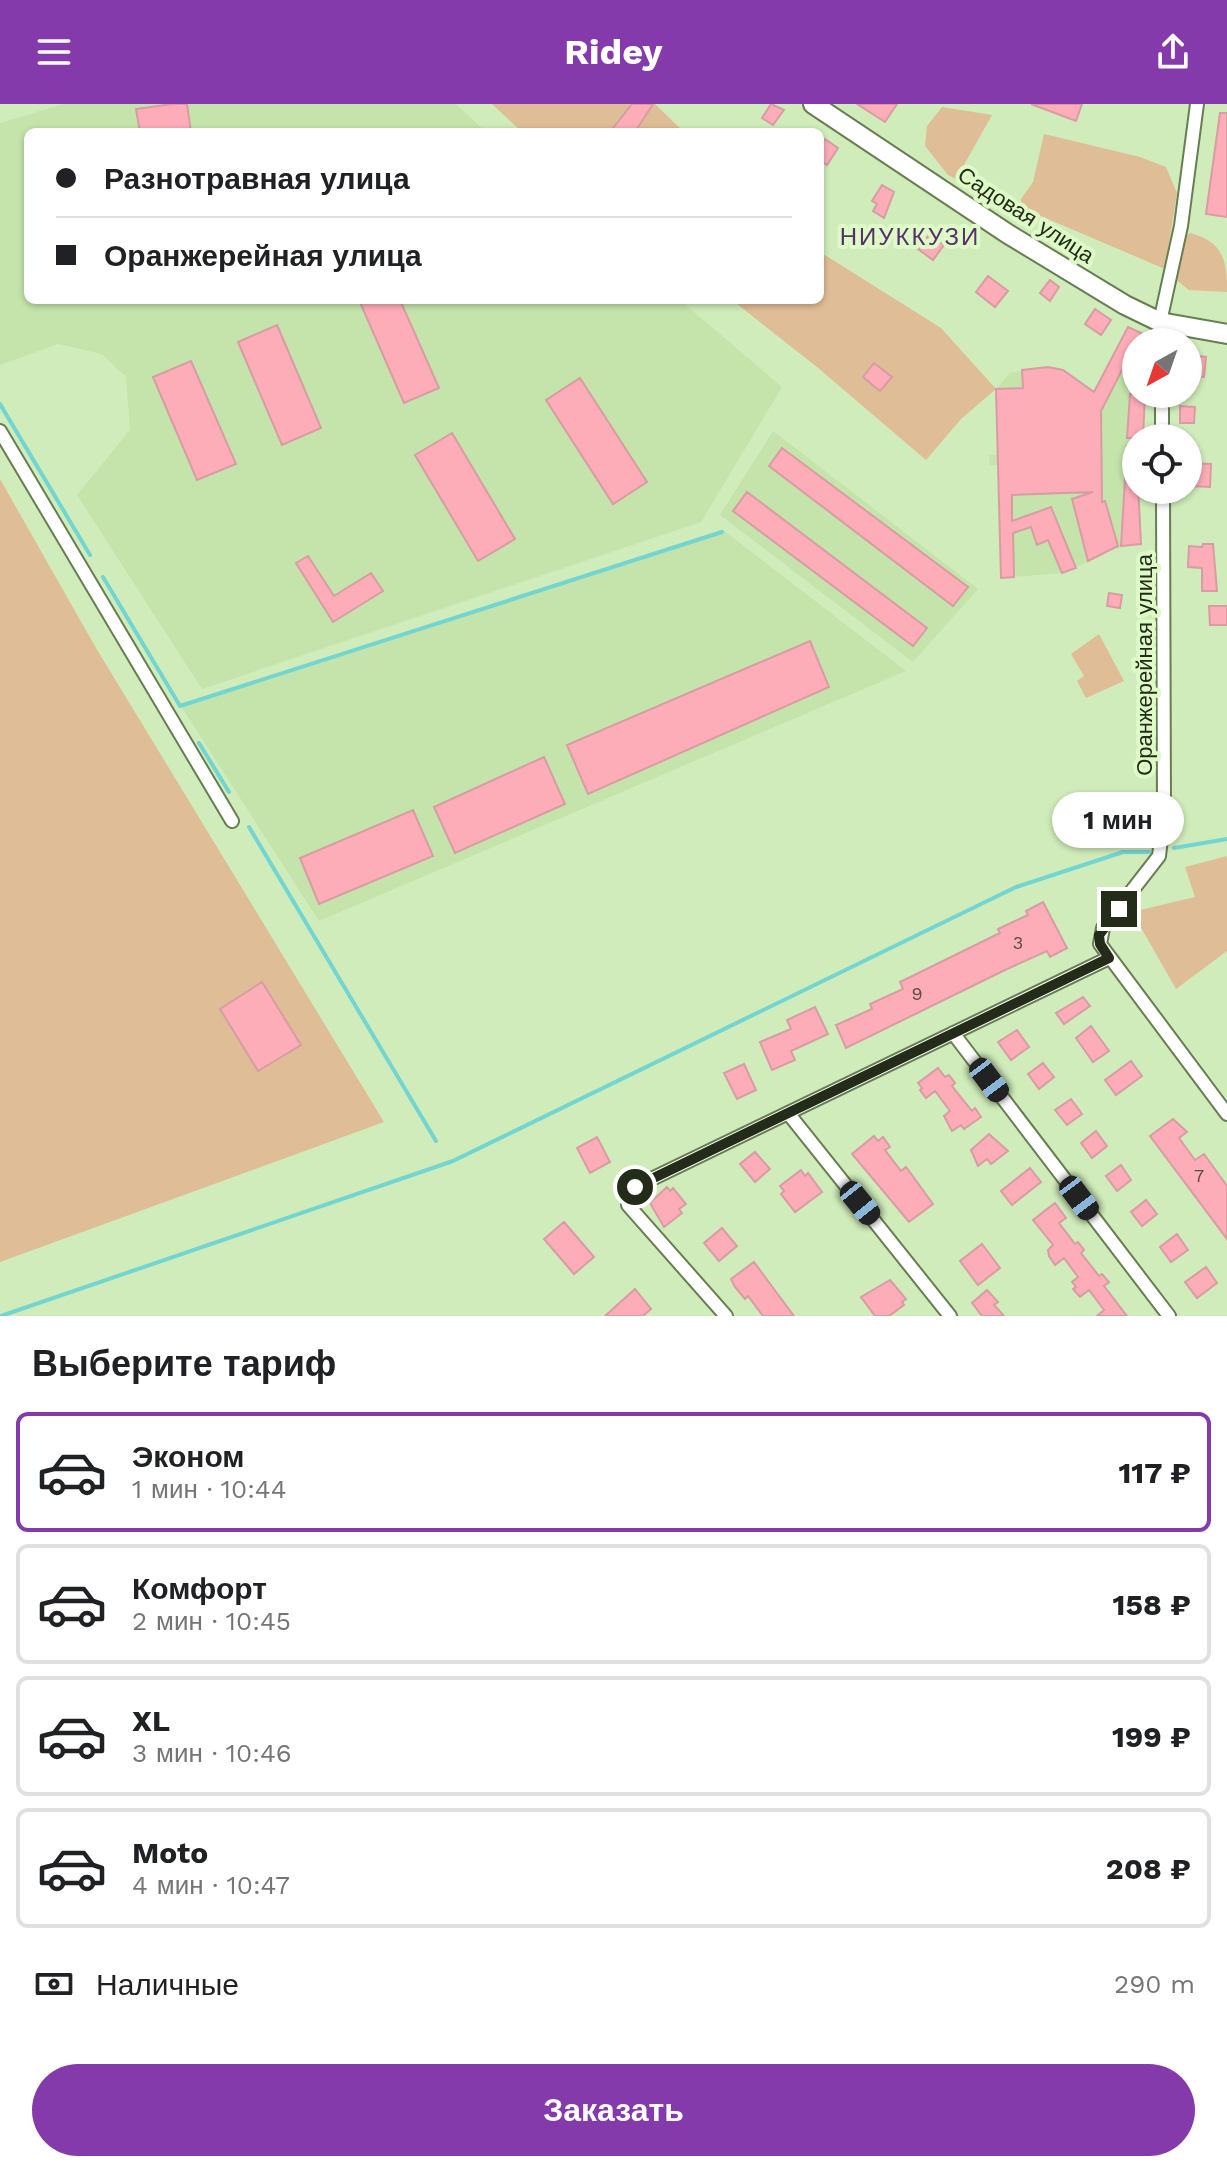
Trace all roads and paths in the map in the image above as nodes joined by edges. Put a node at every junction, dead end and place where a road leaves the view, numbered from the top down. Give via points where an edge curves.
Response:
1 (813, 104) edge
2 (1197, 104) edge
3 (1160, 322) junction
4 (1160, 328) edge
5 (1227, 334) edge
6 (0, 431) edge
7 (1163, 504) edge
8 (232, 821) dead end
9 (1109, 958) junction
10 (953, 1033) junction
11 (788, 1113) junction
12 (1227, 1114) edge
13 (726, 1316) edge
14 (950, 1316) edge
15 (1169, 1316) edge

1 - 3 main road, Садовая улица via 1055,264
2 - 3 street via 1181,226
3 - 4 street
3 - 5 main road, Садовая улица
6 - 8 street
7 - 9 street, Оранжерейная улица via 1164,812 1159,856 1099,935
9 - 10 street
9 - 12 street
10 - 11 street
10 - 15 street
11 - 13 street via 635,1187 628,1196 628,1205
11 - 14 street

